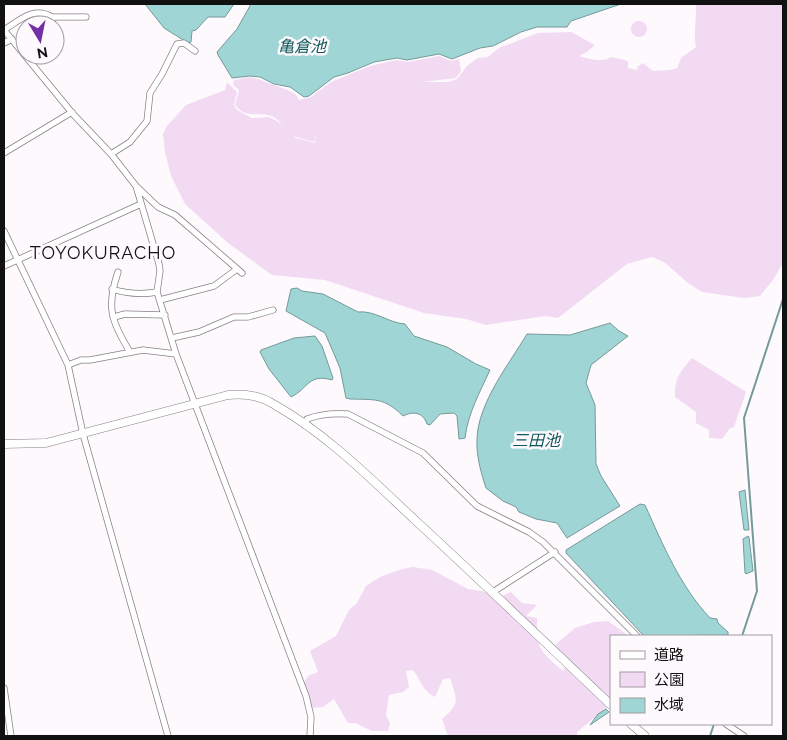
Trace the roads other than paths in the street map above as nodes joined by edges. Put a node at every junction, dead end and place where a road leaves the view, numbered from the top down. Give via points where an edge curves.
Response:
1 (26, 15) edge
2 (49, 15) edge
3 (65, 17) edge
4 (86, 17) dead end
5 (15, 23) edge
6 (4, 30) edge
7 (12, 39) junction
8 (15, 42) edge
9 (4, 43) edge
10 (195, 51) dead end
11 (35, 65) edge
12 (72, 112) junction
13 (4, 153) edge
14 (111, 154) junction
15 (136, 186) junction
16 (141, 204) junction
17 (4, 231) edge
18 (17, 259) junction
19 (4, 266) edge
20 (118, 272) dead end
21 (112, 290) junction
22 (157, 292) junction
23 (160, 300) junction
24 (273, 310) dead end
25 (165, 315) junction
26 (114, 317) junction
27 (172, 338) junction
28 (130, 352) junction
29 (176, 354) junction
30 (68, 365) junction
31 (195, 403) junction
32 (305, 425) junction
33 (83, 434) junction
34 (4, 444) edge
35 (555, 552) junction
36 (493, 592) junction
37 (636, 635) edge
38 (4, 688) edge
39 (610, 704) edge
40 (632, 725) edge
41 (728, 725) edge
42 (11, 736) edge
43 (168, 736) edge
44 (310, 736) edge
45 (645, 736) edge
46 (744, 736) edge

1 - 2 street via 36,12
3 - 4 street
5 - 6 street
6 - 7 street
7 - 8 street
7 - 9 street
10 - 14 street via 184,43 177,44 150,93 147,120 130,142
11 - 12 street
12 - 13 street
12 - 14 street
14 - 15 street
15 - 16 street
15 - 23 street via 240,271 214,286
16 - 18 street
16 - 22 street via 159,264
17 - 18 street
18 - 19 street
18 - 30 street
20 - 21 street
21 - 22 street via 131,294
21 - 26 street via 110,302
22 - 23 street
23 - 25 street
24 - 27 street via 234,317 199,332
25 - 26 street via 125,314
25 - 27 street
26 - 28 street
27 - 29 street
28 - 29 street via 143,350
28 - 30 street
29 - 31 street
30 - 33 street
31 - 32 street via 248,394 275,404
31 - 33 street
31 - 44 street via 306,696 311,717
32 - 35 street via 307,419 337,413 358,418 423,453 477,506 529,532
32 - 36 street via 341,452
33 - 34 street via 46,443
33 - 43 street
35 - 36 street
35 - 37 street
36 - 39 street
38 - 42 street
40 - 45 street
41 - 46 street

